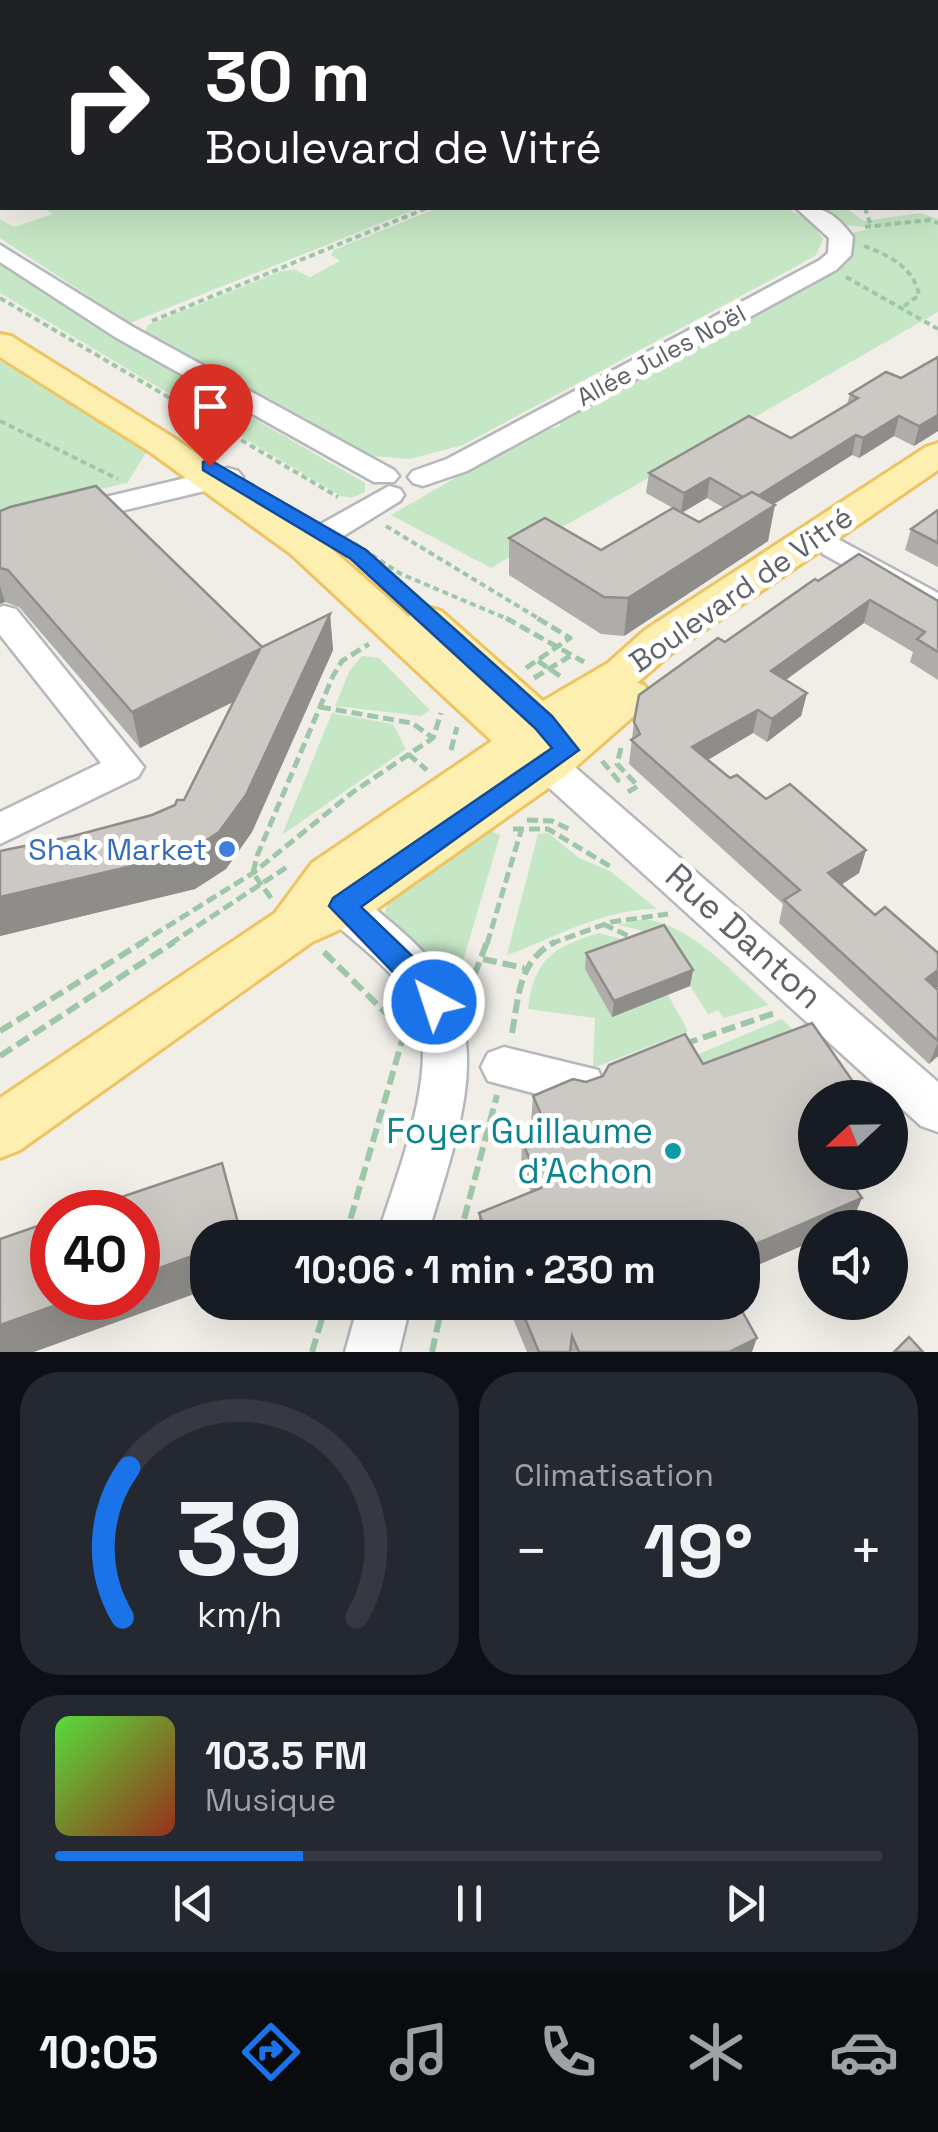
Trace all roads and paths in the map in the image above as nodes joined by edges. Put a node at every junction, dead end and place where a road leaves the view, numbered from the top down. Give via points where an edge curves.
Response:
1 (422, 210) edge
2 (810, 210) edge
3 (866, 210) edge
4 (938, 223) edge
5 (842, 241) junction
6 (0, 252) edge
7 (826, 266) junction
8 (0, 298) edge
9 (900, 309) junction
10 (938, 330) edge
11 (124, 332) junction
12 (0, 343) edge
13 (0, 421) edge
14 (938, 454) edge
15 (938, 474) edge
16 (219, 479) junction
17 (378, 494) junction
18 (152, 496) junction
19 (0, 531) edge
20 (314, 540) junction
21 (834, 547) junction
22 (938, 607) edge
23 (0, 619) edge
24 (354, 651) dead end
25 (570, 656) dead end
26 (538, 660) dead end
27 (320, 708) junction
28 (438, 714) dead end
29 (460, 720) dead end
30 (540, 732) junction
31 (434, 738) junction
32 (415, 783) dead end
33 (480, 796) junction
34 (0, 829) edge
35 (560, 836) dead end
36 (618, 858) dead end
37 (292, 864) dead end
38 (252, 873) junction
39 (624, 878) dead end
40 (261, 884) junction
41 (654, 902) dead end
42 (343, 906) junction
43 (602, 924) junction
44 (292, 928) junction
45 (641, 948) edge
46 (482, 959) junction
47 (524, 968) junction
48 (785, 1010) dead end
49 (0, 1032) edge
50 (425, 1036) junction
51 (672, 1049) edge
52 (0, 1056) edge
53 (506, 1059) joint
54 (582, 1085) edge
55 (938, 1111) edge
56 (0, 1131) edge
57 (353, 1220) edge
58 (407, 1220) edge
59 (322, 1320) edge
60 (380, 1320) edge
61 (439, 1320) edge
62 (312, 1352) edge
63 (372, 1352) edge
64 (432, 1352) edge

1 - 11 path
2 - 5 street via 832,224
3 - 4 path via 872,226
5 - 7 street, Allée Jules Noël via 840,254
5 - 9 path via 884,254 914,277 920,294
6 - 11 street
7 - 9 path
7 - 17 street, Allée Jules Noël via 423,477 417,494
8 - 17 path
9 - 10 path
11 - 17 street
12 - 16 main road via 162,445 191,455
13 - 18 path
14 - 30 main road, Boulevard de Vitré via 660,640
15 - 21 main road, Boulevard de Vitré
16 - 18 street
16 - 20 main road
17 - 20 street
17 - 26 path via 570,638
18 - 19 street
20 - 30 main road via 406,636
20 - 30 main road via 358,554
21 - 22 street
21 - 30 main road, Boulevard de Vitré via 609,710
23 - 34 street via 125,767
24 - 27 path via 333,676
25 - 30 path
27 - 31 path via 412,723
27 - 38 path
28 - 31 path
29 - 33 path via 448,762
30 - 33 main road, Boulevard de Vitré via 501,760
30 - 55 street, Rue Danton
31 - 38 path
32 - 33 path
33 - 36 path via 505,815 552,821
33 - 42 main road, Boulevard de Vitré
33 - 44 main road, Boulevard de Vitré via 329,877
33 - 46 path
35 - 39 path
37 - 40 path
38 - 40 path
38 - 49 path
40 - 44 path
40 - 52 path
41 - 43 path via 669,914
42 - 44 main road, Boulevard de Vitré
42 - 50 street via 423,984 434,1002
43 - 45 path via 632,934
43 - 47 path via 546,947
44 - 56 main road, Boulevard de Vitré
46 - 47 path
46 - 50 path
47 - 53 path
48 - 51 path
50 - 57 path
50 - 58 street via 441,1093
53 - 54 street
59 - 62 path
60 - 63 street
61 - 64 path

